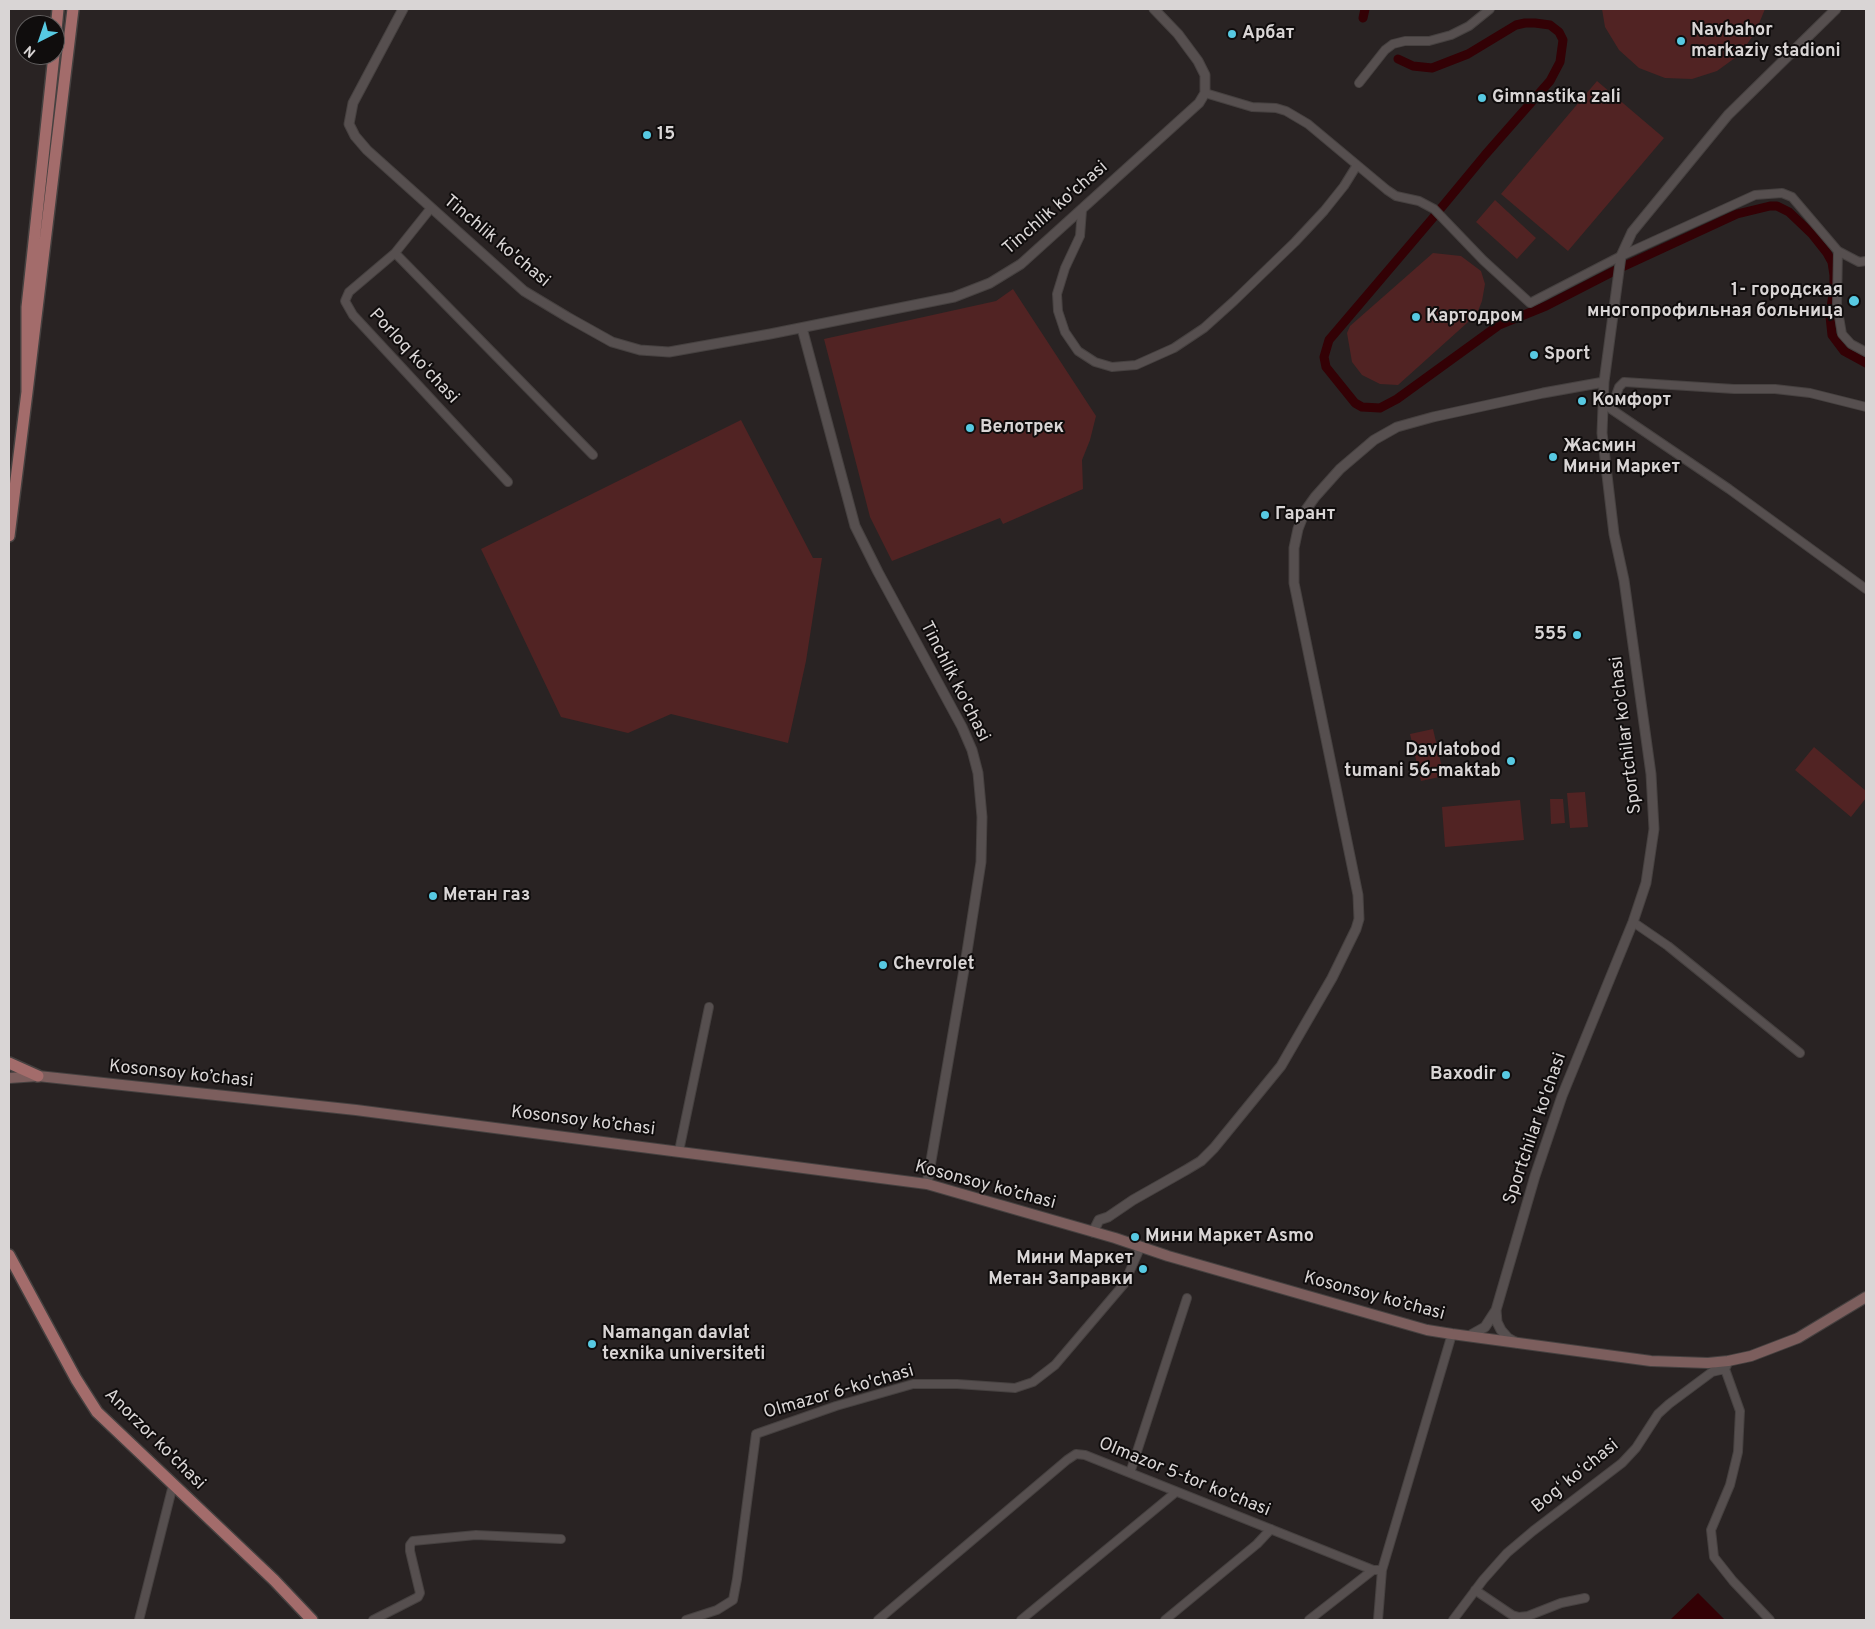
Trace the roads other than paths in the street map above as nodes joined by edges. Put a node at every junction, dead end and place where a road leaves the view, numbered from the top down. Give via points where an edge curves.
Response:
1 (73, 9) edge
2 (403, 9) edge
3 (1154, 9) edge
4 (1490, 9) edge
5 (1836, 9) edge
6 (53, 65) edge
7 (1359, 82) dead end
8 (1205, 93) junction
9 (1358, 165) junction
10 (431, 208) junction
11 (1082, 210) junction
12 (1838, 251) junction
13 (395, 253) junction
14 (1620, 260) junction
15 (1866, 261) edge
16 (802, 328) junction
17 (1866, 352) edge
18 (1604, 382) junction
19 (26, 392) junction
20 (1603, 403) junction
21 (1866, 407) edge
22 (1610, 409) junction
23 (593, 455) dead end
24 (508, 482) dead end
25 (9, 536) edge
26 (1866, 589) edge
27 (1633, 922) junction
28 (709, 1007) dead end
29 (1800, 1052) dead end
30 (9, 1063) edge
31 (38, 1076) junction
32 (9, 1078) edge
33 (679, 1151) junction
34 (927, 1184) junction
35 (1093, 1232) junction
36 (1141, 1246) junction
37 (9, 1255) edge
38 (1866, 1297) edge
39 (1187, 1298) dead end
40 (1496, 1310) junction
41 (1452, 1334) junction
42 (1469, 1336) junction
43 (1517, 1343) junction
44 (1727, 1365) junction
45 (1130, 1473) junction
46 (173, 1485) junction
47 (1176, 1492) junction
48 (1271, 1529) junction
49 (561, 1539) dead end
50 (1373, 1570) junction
51 (1382, 1570) junction
52 (1475, 1590) junction
53 (1585, 1598) dead end
54 (139, 1620) edge
55 (312, 1620) edge
56 (373, 1620) edge
57 (686, 1620) edge
58 (878, 1620) edge
59 (1021, 1620) edge
60 (1165, 1620) edge
61 (1309, 1620) edge
62 (1378, 1620) edge
63 (1453, 1620) edge
64 (1770, 1620) edge

1 - 19 main road
2 - 10 street, Tinchlik ko'chasi via 353,103 349,124 366,150
3 - 8 street via 1198,62 1205,75
4 - 7 street via 1451,36 1393,44
5 - 14 street, Sportchilar ko'chasi via 1723,121 1632,232
6 - 19 main road via 27,307
8 - 9 street via 1252,107 1286,111 1308,124
8 - 11 street, Tinchlik ko'chasi via 1199,103
9 - 11 street via 1324,211 1234,301 1204,328 1174,348 1136,365 1112,367 1095,362 1078,351 1065,332 1058,311 1057,294 1080,236
9 - 14 street via 1396,196 1430,205 1530,303
10 - 13 street, Porloq koʻchasi
10 - 16 street, Tinchlik ko'chasi via 524,291 590,330 626,346 647,351 676,351
11 - 16 street, Tinchlik ko'chasi via 1021,264 990,283 954,297
12 - 14 street via 1799,204 1782,193 1755,195
12 - 15 street via 1859,262
12 - 17 street via 1837,305 1842,334 1851,344
13 - 23 street
13 - 24 street, Porloq koʻchasi via 349,292 345,301 353,315
14 - 18 street, Sportchilar ko'chasi
16 - 34 street, Tinchlik ko'chasi via 855,526 962,727 978,773 982,817 981,862
18 - 20 street, Sportchilar ko'chasi
18 - 35 street via 1397,427 1374,440 1345,464 1305,511 1294,548 1294,583 1358,895 1359,919 1332,978 1281,1066 1214,1148 1194,1166 1099,1220
19 - 25 main road
20 - 22 street
20 - 27 street, Sportchilar ko'chasi via 1602,433 1614,534 1640,668 1651,774 1654,829 1646,883
21 - 22 street via 1775,389 1624,382
22 - 26 street via 1729,489
27 - 29 street via 1668,946
27 - 40 street, Sportchilar ko'chasi via 1562,1096 1534,1176
28 - 33 street
30 - 31 main road
31 - 32 main road, Kosonsoy ko’chasi
31 - 33 main road, Kosonsoy ko’chasi via 356,1110
33 - 34 main road, Kosonsoy ko’chasi
34 - 35 main road, Kosonsoy ko’chasi
35 - 36 main road, Kosonsoy ko’chasi
36 - 41 main road, Kosonsoy ko’chasi via 1390,1320
36 - 57 street, Olmazor 6-ko'chasi via 1124,1284 1056,1365 1033,1382 1015,1388 913,1384 756,1434 738,1579 732,1600 717,1610
37 - 46 main road, Anorzor ko'chasi via 89,1401 106,1422
38 - 44 main road, Kosonsoy ko’chasi via 1785,1343
39 - 45 street
40 - 42 street via 1485,1327
40 - 43 street via 1501,1330
41 - 42 main road, Kosonsoy ko’chasi
41 - 51 street
42 - 43 main road, Kosonsoy ko’chasi
43 - 44 main road, Kosonsoy ko’chasi via 1651,1361
44 - 52 street, Bogʻ koʻchasi via 1668,1404 1622,1463 1514,1547
44 - 64 street via 1740,1410 1738,1452 1730,1485 1711,1530 1714,1557
45 - 47 street, Olmazor 5-tor ko'chasi
45 - 58 street, Olmazor 5-tor ko'chasi via 1076,1454
46 - 54 street
46 - 55 main road, Anorzor ko'chasi
47 - 48 street, Olmazor 5-tor ko'chasi
47 - 59 street
48 - 50 street, Olmazor 5-tor ko'chasi
48 - 60 street
49 - 56 street via 476,1535 413,1541 410,1552 420,1593 418,1597
50 - 51 street, Olmazor 5-tor ko'chasi
50 - 61 street
51 - 62 street
52 - 53 street via 1519,1617
52 - 63 street, Bogʻ koʻchasi

